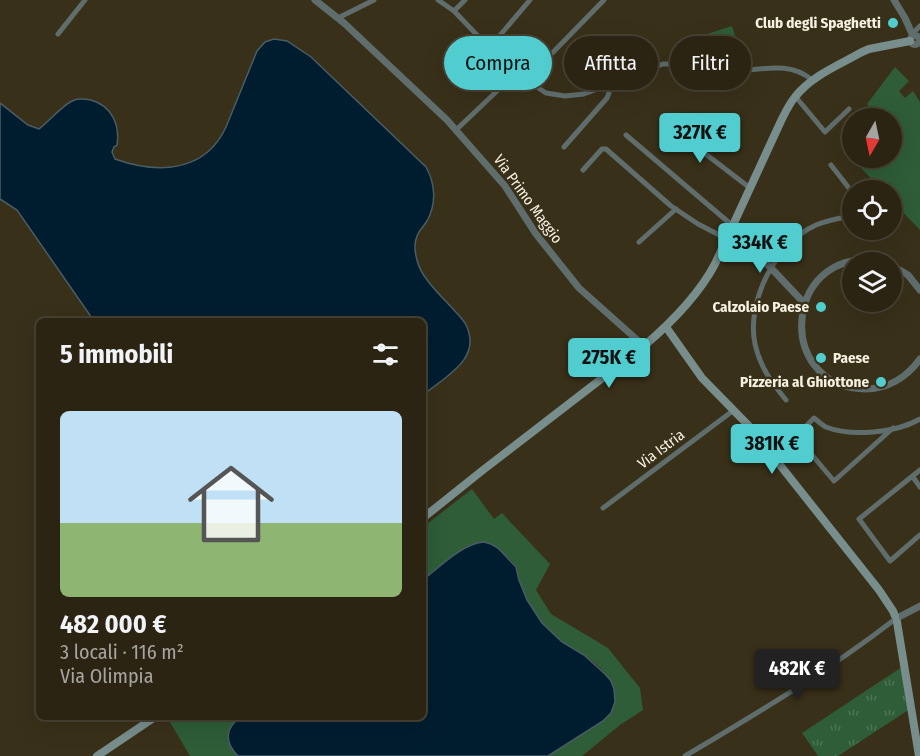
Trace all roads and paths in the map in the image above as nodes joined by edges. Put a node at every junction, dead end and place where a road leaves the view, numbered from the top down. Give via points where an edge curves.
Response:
1 (85, 0) edge
2 (315, 0) edge
3 (374, 0) edge
4 (438, 0) edge
5 (465, 0) edge
6 (530, 0) edge
7 (604, 0) edge
8 (894, 0) edge
9 (454, 11) junction
10 (338, 18) junction
11 (920, 26) edge
12 (58, 34) dead end
13 (479, 36) edge
14 (499, 36) edge
15 (911, 37) junction
16 (919, 43) edge
17 (552, 53) edge
18 (658, 66) edge
19 (812, 80) junction
20 (498, 90) edge
21 (541, 90) edge
22 (596, 90) edge
23 (608, 90) edge
24 (795, 96) junction
25 (842, 116) edge
26 (664, 122) dead end
27 (456, 130) junction
28 (626, 135) dead end
29 (564, 147) dead end
30 (831, 165) dead end
31 (583, 170) dead end
32 (843, 180) edge
33 (750, 188) junction
34 (676, 209) junction
35 (842, 217) edge
36 (730, 232) junction
37 (639, 242) dead end
38 (842, 264) edge
39 (771, 268) junction
40 (902, 271) edge
41 (920, 290) edge
42 (804, 303) junction
43 (666, 327) junction
44 (644, 346) junction
45 (920, 359) edge
46 (786, 400) dead end
47 (735, 410) junction
48 (920, 419) edge
49 (893, 429) junction
50 (920, 470) edge
51 (913, 477) junction
52 (920, 487) edge
53 (603, 508) dead end
54 (426, 516) edge
55 (920, 535) edge
56 (920, 606) edge
57 (896, 619) junction
58 (150, 720) edge
59 (97, 756) edge
60 (685, 756) edge
61 (919, 756) edge

1 - 12 street
2 - 10 street, Via Primo Maggio
3 - 10 street
4 - 9 street
5 - 9 street
6 - 14 street
7 - 17 street
8 - 15 street
9 - 13 street
10 - 27 street, Via Primo Maggio
11 - 15 street
15 - 16 street via 914,45
15 - 19 main road via 869,49
18 - 19 street via 673,64 723,71 779,68 798,71
19 - 24 main road
20 - 27 street
21 - 22 street via 565,96
23 - 29 street via 607,98
24 - 25 street via 825,132
24 - 33 main road
26 - 33 street
27 - 44 street, Via Primo Maggio via 505,186 536,234 579,288
28 - 36 street
30 - 32 street
31 - 34 street via 606,149
33 - 36 main road
34 - 36 street via 698,224
34 - 37 street
35 - 39 street via 816,225 797,237
36 - 39 street
36 - 43 main road via 708,277
38 - 42 street via 819,279
39 - 42 street
39 - 46 street via 757,298 755,343 762,367
40 - 41 street
42 - 45 street via 801,326 806,349 818,368 836,382 859,389 882,387 903,377
43 - 44 main road
43 - 47 main road via 702,378
44 - 54 main road
47 - 53 street, Via Istria
47 - 57 main road via 879,590
48 - 49 street
49 - 49 street via 844,431 814,418 796,436 834,482
50 - 51 street
51 - 52 street
51 - 55 street via 859,519 890,561
56 - 57 street
57 - 60 street via 845,656
57 - 61 main road
58 - 59 main road

